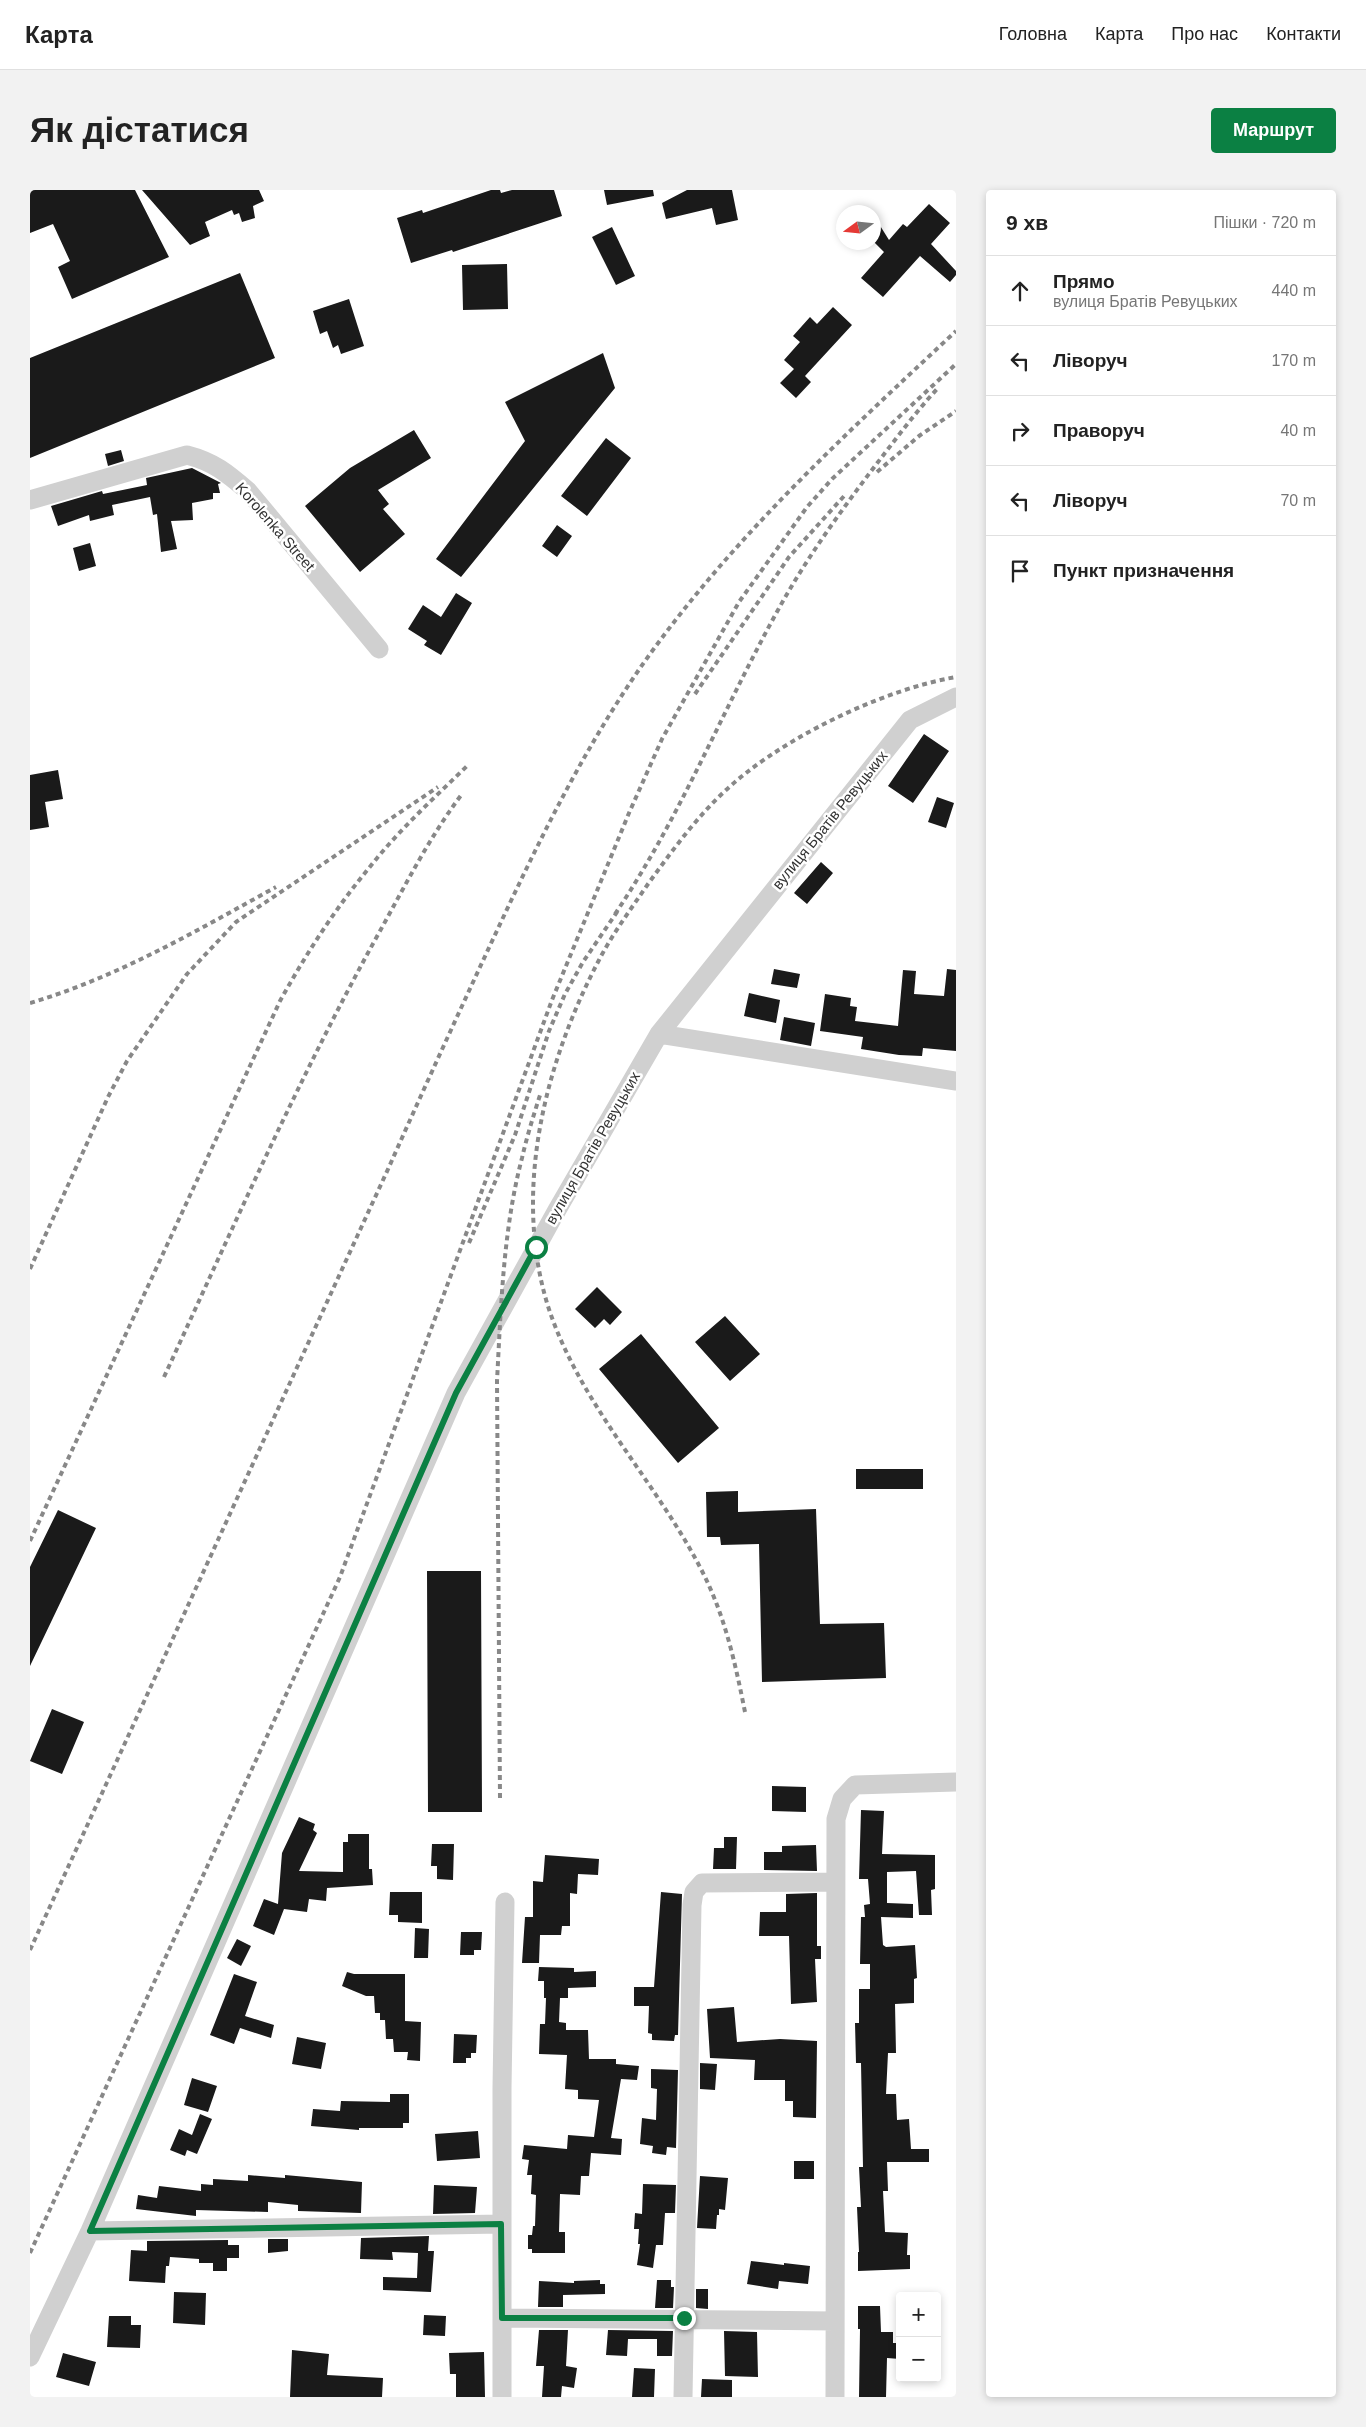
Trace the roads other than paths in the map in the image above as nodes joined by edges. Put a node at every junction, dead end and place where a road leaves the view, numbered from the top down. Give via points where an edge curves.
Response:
1 (30, 500) edge
2 (379, 649) dead end
3 (956, 697) edge
4 (659, 1034) junction
5 (956, 1081) edge
6 (956, 1782) edge
7 (835, 1882) junction
8 (505, 1902) dead end
9 (501, 2224) junction
10 (90, 2231) junction
11 (502, 2318) junction
12 (684, 2318) junction
13 (835, 2321) junction
14 (30, 2357) edge
15 (502, 2397) edge
16 (682, 2397) edge
17 (835, 2397) edge

1 - 2 street, Korolenka Street via 186,455 208,461 248,491
3 - 4 street, вулиця Братів Ревуцьких via 910,720
4 - 5 street
4 - 10 street, вулиця Братів Ревуцьких via 456,1393
6 - 7 street via 855,1785 842,1799 836,1819
7 - 12 street via 702,1883 694,1892
7 - 13 street
8 - 9 street
9 - 10 street
9 - 11 street
10 - 14 street, вулиця Братів Ревуцьких
11 - 12 street
11 - 15 street
12 - 13 street
12 - 16 street
13 - 17 street

